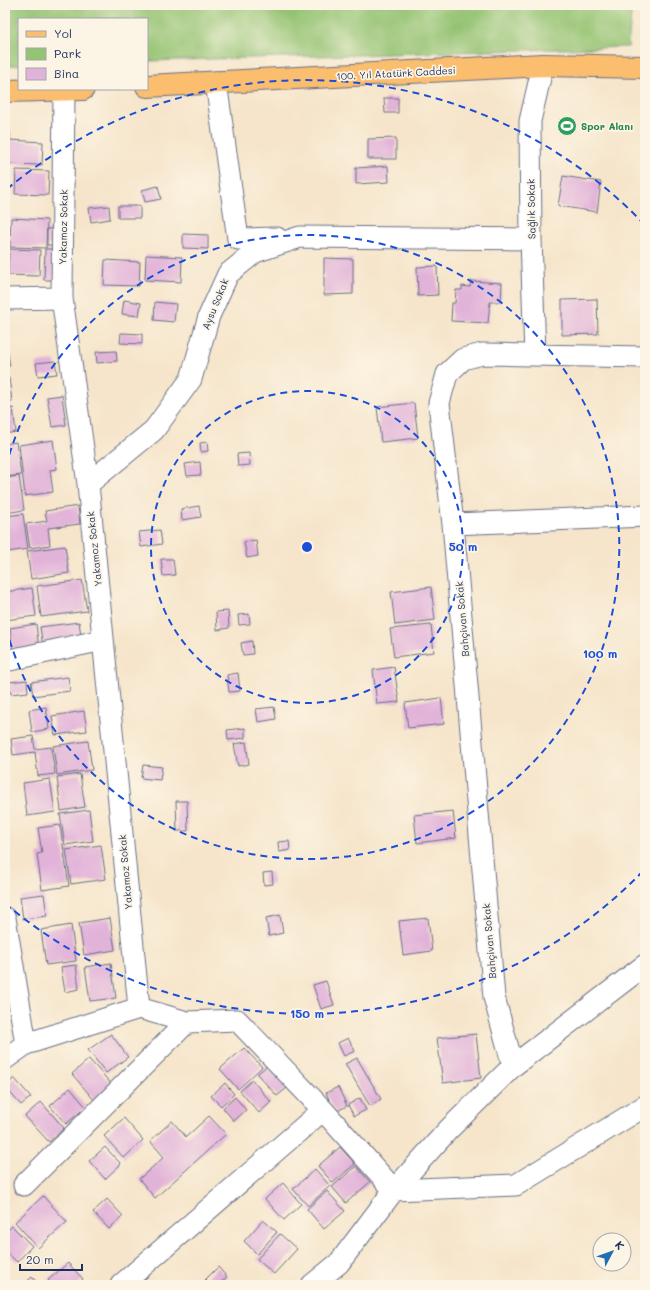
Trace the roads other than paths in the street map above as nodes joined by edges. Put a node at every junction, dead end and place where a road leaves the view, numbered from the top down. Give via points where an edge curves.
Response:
1 (543, 65) junction
2 (645, 67) edge
3 (216, 82) junction
4 (148, 86) edge
5 (74, 90) edge
6 (5, 91) edge
7 (300, 236) junction
8 (531, 239) junction
9 (62, 298) junction
10 (5, 299) edge
11 (535, 355) junction
12 (645, 357) edge
13 (88, 484) junction
14 (645, 516) edge
15 (454, 524) junction
16 (103, 640) junction
17 (5, 661) edge
18 (5, 918) edge
19 (645, 965) edge
20 (138, 1008) junction
21 (187, 1022) junction
22 (26, 1044) junction
23 (5, 1059) edge
24 (513, 1066) junction
25 (645, 1106) edge
26 (323, 1110) junction
27 (24, 1185) dead end
28 (394, 1190) junction
29 (121, 1285) edge
30 (312, 1285) edge

1 - 2 main road, 100. Yıl Atatürk Caddesi
1 - 3 main road, 100. Yıl Atatürk Caddesi
1 - 8 street, Sağlık Sokak via 530,121
3 - 4 main road, 100. Yıl Atatürk Caddesi
3 - 7 street via 238,239
5 - 6 main road
5 - 9 street, Yakamoz Sokak
7 - 8 street, Aysu Sokak
7 - 13 street, Aysu Sokak via 255,252 228,274 209,316 191,378 154,430
8 - 11 street, Sağlık Sokak
9 - 10 street
9 - 13 street, Yakamoz Sokak
11 - 12 street, Bahçivan Sokak
11 - 15 street, Bahçivan Sokak via 482,354 463,358 448,374 439,402
13 - 16 street, Yakamoz Sokak
14 - 15 street
15 - 24 street, Bahçivan Sokak via 494,997
16 - 17 street
16 - 20 street, Yakamoz Sokak
18 - 22 street
19 - 24 street
20 - 21 street
20 - 22 street
21 - 26 street via 237,1020
21 - 27 street
22 - 23 street
24 - 28 street via 448,1130
25 - 28 street via 516,1185
26 - 28 street
26 - 29 street
28 - 30 street via 339,1263

